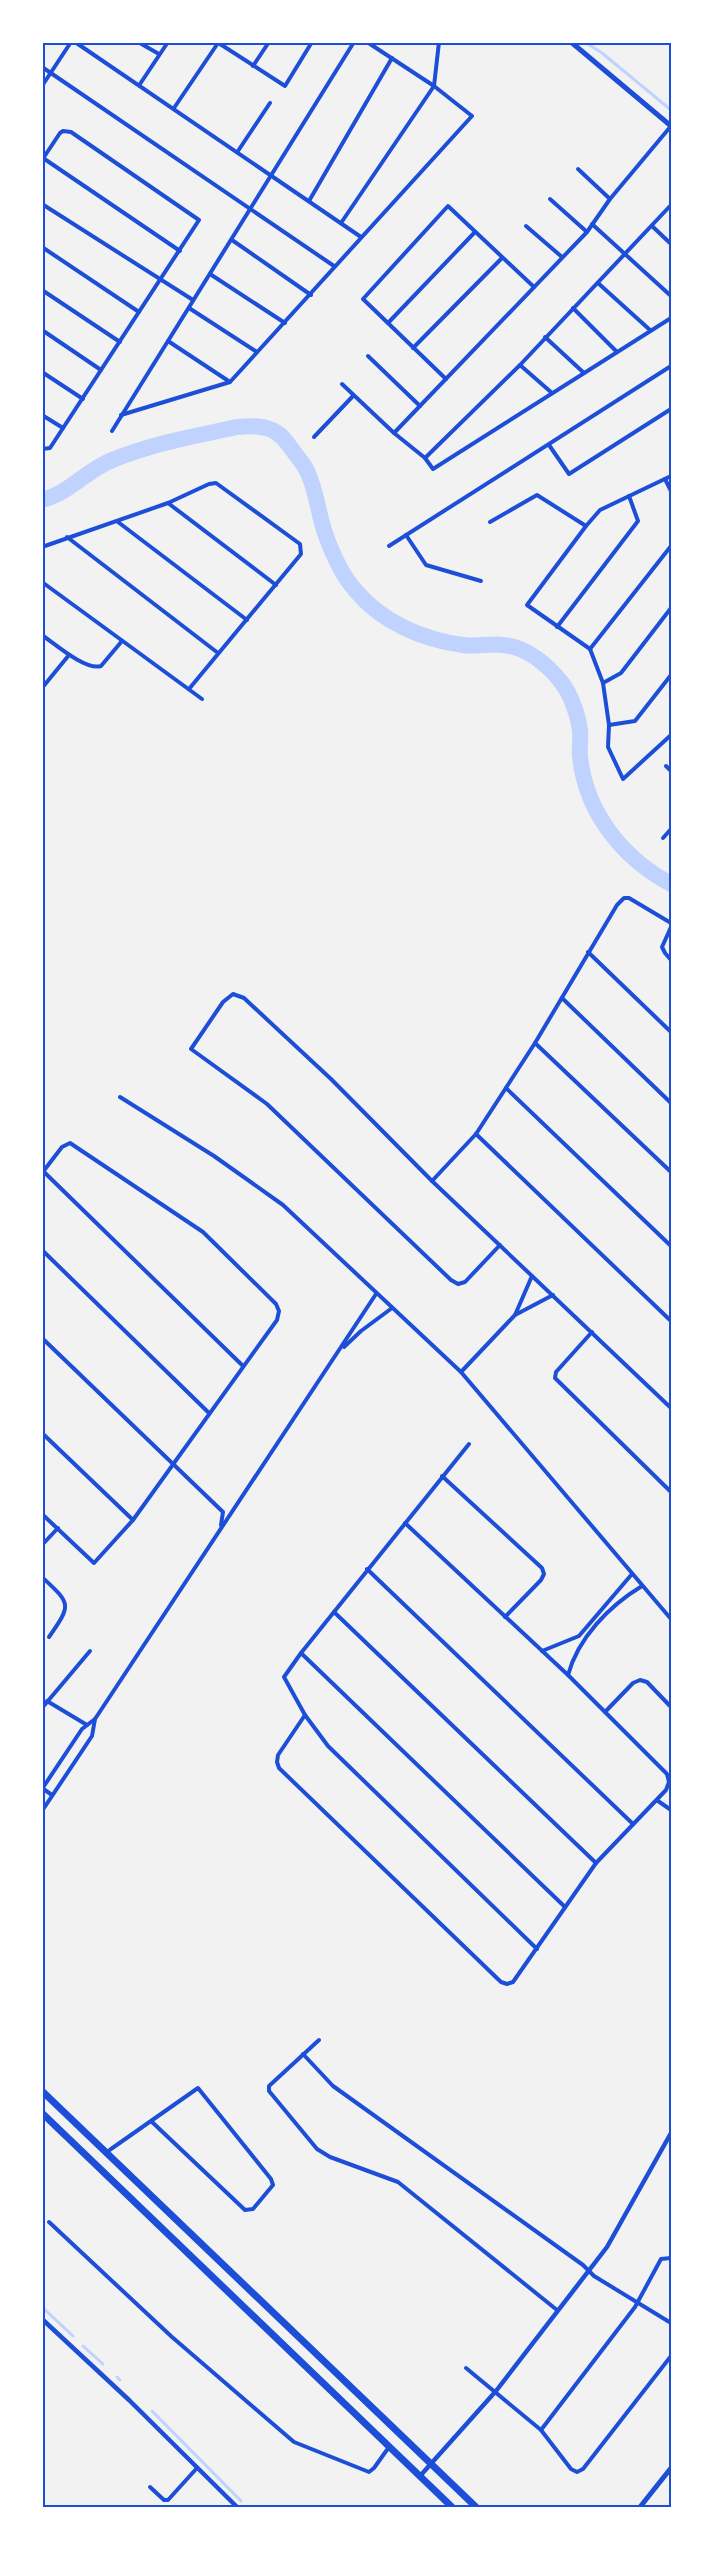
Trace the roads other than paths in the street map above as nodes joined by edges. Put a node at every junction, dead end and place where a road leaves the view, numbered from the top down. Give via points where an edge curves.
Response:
1 (73, 42) edge
2 (138, 42) edge
3 (168, 42) edge
4 (217, 42) edge
5 (229, 42) edge
6 (269, 42) edge
7 (312, 42) edge
8 (354, 42) edge
9 (367, 42) edge
10 (439, 42) edge
11 (571, 42) edge
12 (225, 49) junction
13 (159, 54) junction
14 (392, 58) junction
15 (253, 66) junction
16 (42, 67) edge
17 (50, 72) junction
18 (140, 84) junction
19 (42, 86) edge
20 (434, 86) junction
21 (270, 103) dead end
22 (174, 108) junction
23 (671, 126) edge
24 (238, 152) junction
25 (43, 159) edge
26 (578, 169) dead end
27 (272, 175) junction
28 (550, 199) dead end
29 (610, 199) junction
30 (309, 201) junction
31 (42, 204) edge
32 (671, 205) edge
33 (250, 209) junction
34 (342, 223) junction
35 (592, 224) junction
36 (526, 226) dead end
37 (652, 226) junction
38 (475, 232) junction
39 (587, 232) junction
40 (361, 237) junction
41 (232, 240) junction
42 (671, 244) edge
43 (42, 247) edge
44 (180, 251) junction
45 (624, 253) junction
46 (562, 257) junction
47 (502, 258) junction
48 (334, 266) junction
49 (210, 274) junction
50 (160, 280) junction
51 (598, 283) junction
52 (534, 287) junction
53 (42, 290) edge
54 (311, 295) junction
55 (671, 297) edge
56 (193, 300) junction
57 (189, 308) junction
58 (573, 308) junction
59 (139, 312) junction
60 (671, 318) edge
61 (285, 322) junction
62 (388, 323) junction
63 (42, 330) edge
64 (650, 330) junction
65 (545, 337) junction
66 (168, 341) junction
67 (120, 342) junction
68 (413, 348) junction
69 (616, 351) junction
70 (257, 352) junction
71 (368, 356) dead end
72 (520, 364) junction
73 (671, 366) edge
74 (101, 370) junction
75 (42, 372) edge
76 (584, 373) junction
77 (446, 380) junction
78 (230, 382) junction
79 (342, 384) dead end
80 (552, 393) junction
81 (353, 396) junction
82 (82, 399) junction
83 (420, 406) junction
84 (671, 409) edge
85 (42, 415) edge
86 (122, 415) junction
87 (63, 428) junction
88 (112, 431) dead end
89 (394, 433) junction
90 (314, 437) dead end
91 (549, 445) junction
92 (42, 449) edge
93 (425, 458) junction
94 (671, 476) edge
95 (665, 479) junction
96 (671, 491) edge
97 (629, 496) junction
98 (168, 502) junction
99 (117, 521) junction
100 (490, 522) dead end
101 (586, 526) junction
102 (406, 535) junction
103 (67, 537) junction
104 (388, 546) dead end
105 (671, 546) edge
106 (42, 547) edge
107 (481, 581) dead end
108 (42, 582) edge
109 (276, 585) junction
110 (671, 609) edge
111 (247, 620) junction
112 (557, 627) junction
113 (42, 635) edge
114 (122, 641) junction
115 (590, 648) junction
116 (69, 654) junction
117 (218, 654) junction
118 (671, 675) edge
119 (603, 683) junction
120 (42, 688) edge
121 (189, 689) junction
122 (202, 699) dead end
123 (609, 725) junction
124 (671, 735) edge
125 (666, 766) dead end
126 (671, 771) edge
127 (671, 829) edge
128 (663, 838) dead end
129 (671, 925) edge
130 (588, 952) junction
131 (671, 960) edge
132 (562, 998) junction
133 (671, 1032) edge
134 (535, 1043) junction
135 (506, 1088) junction
136 (120, 1097) dead end
137 (671, 1103) edge
138 (476, 1134) junction
139 (43, 1172) edge
140 (671, 1172) edge
141 (432, 1181) junction
142 (500, 1245) junction
143 (671, 1246) edge
144 (42, 1250) edge
145 (532, 1275) junction
146 (376, 1293) junction
147 (553, 1295) junction
148 (392, 1308) junction
149 (514, 1315) junction
150 (671, 1321) edge
151 (592, 1332) junction
152 (42, 1338) edge
153 (340, 1352) junction
154 (243, 1366) junction
155 (461, 1372) junction
156 (670, 1406) edge
157 (209, 1413) junction
158 (42, 1433) edge
159 (469, 1443) dead end
160 (173, 1465) junction
161 (442, 1476) junction
162 (671, 1492) edge
163 (42, 1514) edge
164 (133, 1521) junction
165 (405, 1523) junction
166 (58, 1528) junction
167 (220, 1529) junction
168 (42, 1545) edge
169 (367, 1569) junction
170 (632, 1574) junction
171 (42, 1577) edge
172 (642, 1586) junction
173 (334, 1612) junction
174 (505, 1617) junction
175 (671, 1619) edge
176 (592, 1622) junction
177 (596, 1626) junction
178 (49, 1637) dead end
179 (90, 1651) dead end
180 (542, 1651) junction
181 (301, 1653) junction
182 (568, 1675) junction
183 (47, 1701) junction
184 (671, 1707) edge
185 (42, 1708) edge
186 (605, 1712) junction
187 (305, 1715) junction
188 (95, 1719) junction
189 (87, 1725) junction
190 (42, 1788) edge
191 (52, 1795) junction
192 (658, 1801) junction
193 (671, 1810) edge
194 (42, 1811) edge
195 (633, 1824) junction
196 (596, 1863) junction
197 (565, 1907) junction
198 (537, 1950) junction
199 (319, 2040) dead end
200 (303, 2054) junction
201 (42, 2091) edge
202 (42, 2114) edge
203 (151, 2121) junction
204 (671, 2133) edge
205 (106, 2153) junction
206 (49, 2222) dead end
207 (671, 2258) edge
208 (589, 2270) junction
209 (637, 2303) junction
210 (557, 2310) junction
211 (42, 2319) edge
212 (671, 2323) edge
213 (671, 2356) edge
214 (466, 2368) dead end
215 (496, 2391) junction
216 (541, 2430) junction
217 (389, 2447) junction
218 (432, 2464) junction
219 (197, 2468) junction
220 (671, 2468) edge
221 (420, 2476) junction
222 (150, 2487) dead end
223 (237, 2507) edge
224 (452, 2507) edge
225 (476, 2507) edge
226 (640, 2507) edge

1 - 17 street
1 - 18 street
2 - 13 street
3 - 13 street
4 - 12 street
4 - 22 street
5 - 12 street
6 - 15 street
7 - 15 street via 285,86
8 - 27 street
9 - 14 street
10 - 20 street
11 - 23 main road
12 - 15 street
13 - 18 street
14 - 20 street
14 - 30 street
16 - 17 street
17 - 19 street
17 - 33 street
18 - 22 street
20 - 34 street
20 - 40 street via 472,116
21 - 24 street
22 - 24 street
23 - 29 street
24 - 27 street
25 - 44 street
25 - 44 street via 63,130 80,138 200,220
26 - 29 street
27 - 30 street
27 - 33 street
28 - 39 street
29 - 35 street
30 - 34 street
31 - 50 street
32 - 37 street
33 - 41 street
33 - 48 street
34 - 40 street
35 - 39 street
35 - 45 street
36 - 46 street
37 - 42 street
37 - 45 street
38 - 47 street
38 - 62 street
38 - 62 street via 448,206 363,299
39 - 46 street
40 - 48 street
41 - 49 street
41 - 54 street
43 - 59 street
44 - 50 street
45 - 51 street
45 - 55 street
46 - 52 street
47 - 52 street
47 - 68 street
48 - 54 street
49 - 56 street
49 - 61 street
50 - 56 street
50 - 59 street
51 - 58 street
51 - 64 street
52 - 77 street
53 - 67 street
54 - 61 street
56 - 57 street
57 - 66 street
57 - 70 street
58 - 65 street
58 - 69 street
59 - 67 street
60 - 64 street
61 - 70 street
62 - 68 street
63 - 74 street
64 - 69 street
65 - 72 street
65 - 76 street
66 - 78 street
66 - 86 street
67 - 74 street
68 - 77 street
69 - 76 street
70 - 78 street
71 - 83 street
72 - 80 street
72 - 93 street
73 - 91 street
74 - 82 street
75 - 82 street
76 - 80 street
77 - 83 street
78 - 86 street
79 - 81 street
80 - 93 street via 434,469
81 - 89 street
81 - 90 street
82 - 87 street
83 - 89 street
84 - 91 street via 568,474
85 - 87 street
86 - 88 street
87 - 92 street via 50,448
89 - 93 street
91 - 102 street
94 - 95 street
95 - 96 street
95 - 97 street
97 - 101 street via 600,510
97 - 112 street via 638,521
98 - 99 street
98 - 109 street
98 - 109 street via 216,483 300,544 301,554
99 - 103 street
99 - 111 street
100 - 101 street via 537,495
101 - 112 street via 527,604
102 - 104 street
102 - 107 street via 426,565
103 - 106 street
103 - 117 street
105 - 115 street
108 - 114 street
109 - 111 street
110 - 119 street via 621,673
111 - 117 street
112 - 115 street
113 - 116 street
114 - 116 street via 98,668
114 - 121 street
115 - 119 street
116 - 120 street
117 - 121 street
118 - 123 street via 635,721
119 - 123 street
121 - 122 street
123 - 124 street via 608,747 622,779
125 - 126 street
127 - 128 street
129 - 130 street via 624,898
129 - 131 street via 662,947
130 - 132 street
130 - 133 street
132 - 134 street
132 - 137 street
134 - 135 street
134 - 140 street
135 - 138 street
135 - 143 street
136 - 146 street via 283,1205
138 - 141 street
138 - 150 street
139 - 154 street
139 - 154 street via 62,1147 70,1143 203,1232 279,1311 277,1320
141 - 142 street
141 - 142 street via 332,1079 244,998 233,994 223,1002 191,1049 267,1104 451,1280 465,1282
142 - 145 street
144 - 157 street
145 - 147 street
145 - 149 street
146 - 148 street
146 - 153 street
147 - 149 street
147 - 151 street
148 - 153 street
148 - 155 street
149 - 155 street
151 - 156 street
151 - 162 street via 555,1378
152 - 160 street
153 - 167 street
154 - 157 street
155 - 170 street
157 - 160 street
158 - 164 street
159 - 161 street
160 - 164 street
160 - 167 street via 223,1512
161 - 165 street
161 - 174 street via 542,1568 541,1580
163 - 166 street
164 - 166 street via 94,1563
165 - 169 street
165 - 174 street
166 - 168 street
167 - 188 street
169 - 173 street
169 - 195 street
170 - 172 street
170 - 176 street
171 - 178 street via 64,1597 66,1604 64,1616
172 - 175 street
172 - 177 street
173 - 181 street
173 - 196 street
174 - 180 street
176 - 177 street
176 - 180 street via 579,1636
177 - 182 street via 573,1656
179 - 183 street
180 - 182 street
181 - 187 street via 284,1677
181 - 197 street
182 - 186 street
183 - 185 street
183 - 189 street
184 - 186 street via 647,1682 640,1680
186 - 192 street via 667,1774 669,1782
187 - 198 street via 328,1746
187 - 198 street via 278,1755 279,1768 501,1982 513,1982
188 - 189 street
188 - 191 street via 92,1736
189 - 190 street
190 - 191 street
191 - 194 street
192 - 193 street
192 - 195 street
195 - 196 street
196 - 197 street
197 - 198 street
199 - 200 street
200 - 208 street via 333,2086
200 - 210 street via 268,2086 317,2149 392,2179
201 - 205 highway
202 - 217 highway
203 - 203 street via 198,2088 273,2186 253,2209 245,2210
203 - 205 street
204 - 208 street via 611,2241
205 - 218 highway
206 - 217 street via 172,2337 297,2444 369,2472
207 - 209 street via 660,2261
208 - 209 street
208 - 210 street
209 - 212 street
209 - 216 street
210 - 215 street
211 - 219 street
213 - 216 street via 583,2469 571,2469
214 - 215 street
215 - 216 street
215 - 218 street
217 - 221 highway
218 - 221 street
218 - 225 highway
219 - 222 street via 168,2500
219 - 223 street
220 - 226 main road
221 - 224 highway

